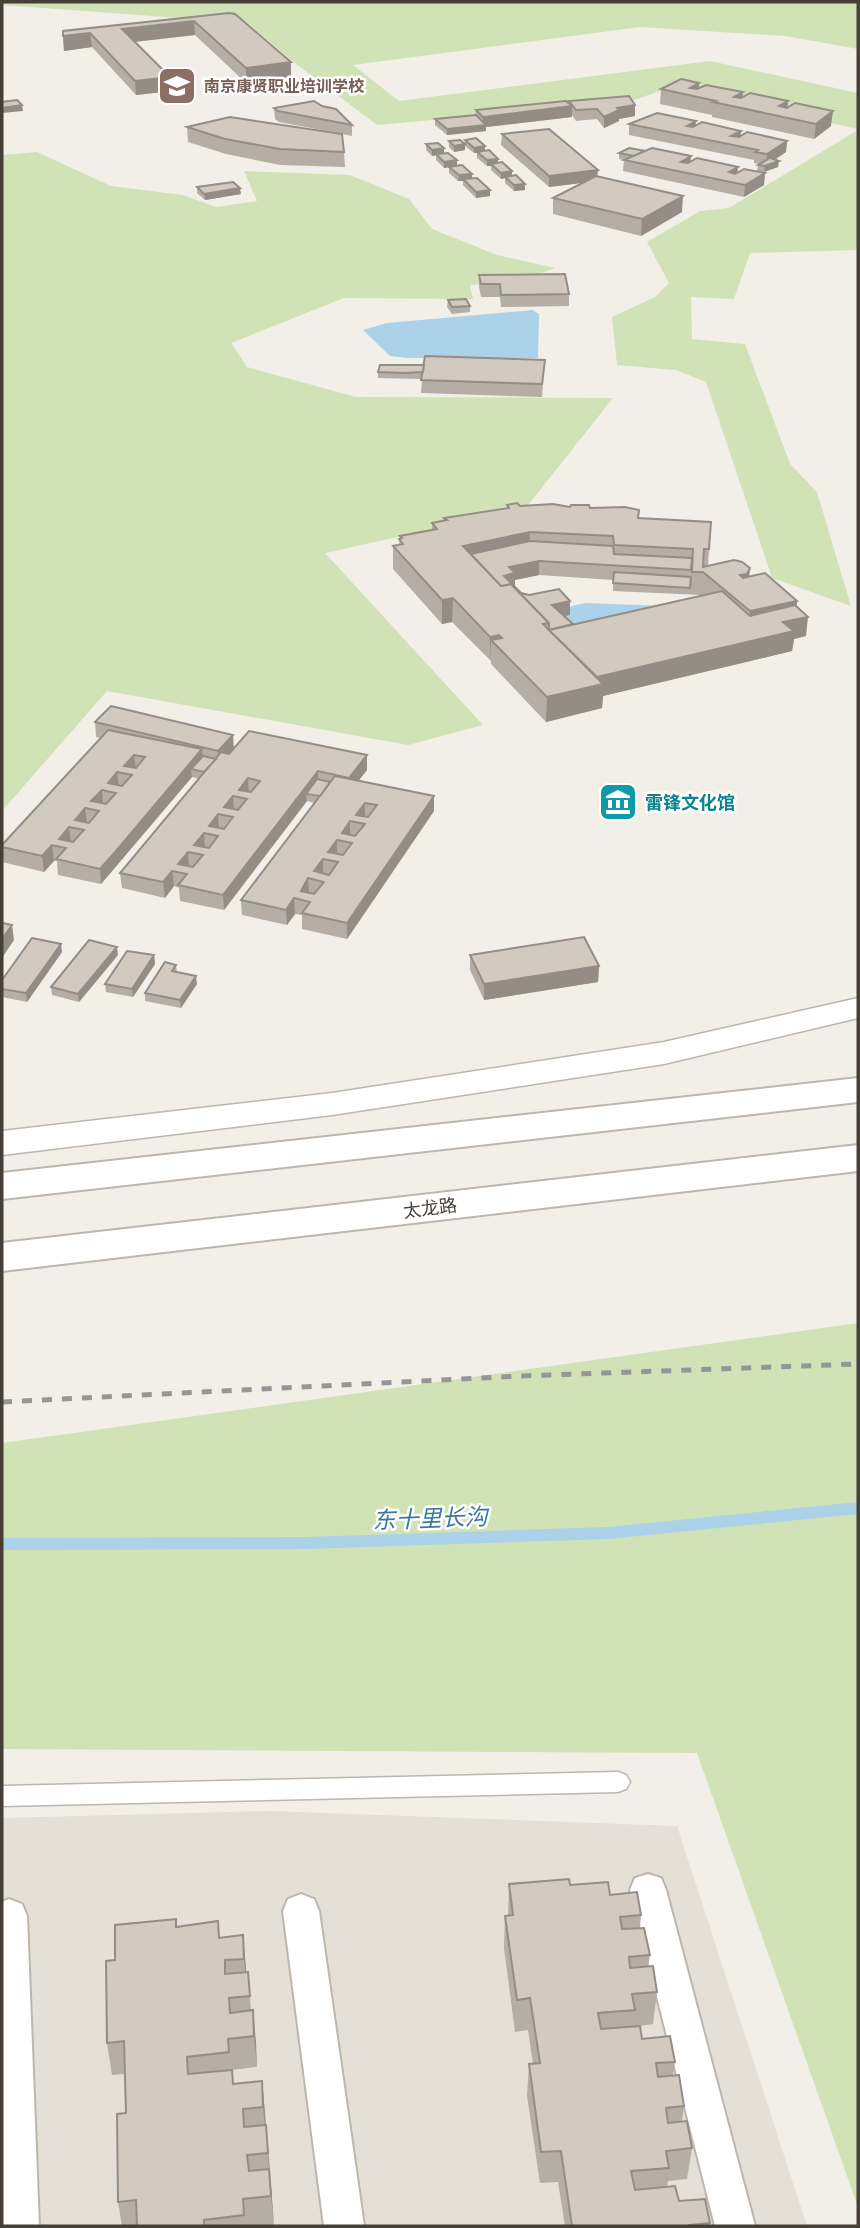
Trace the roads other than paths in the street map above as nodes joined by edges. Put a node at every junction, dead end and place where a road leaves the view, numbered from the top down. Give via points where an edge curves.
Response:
1 (858, 1008) edge
2 (858, 1090) edge
3 (2, 1143) edge
4 (858, 1158) edge
5 (2, 1186) edge
6 (2, 1257) edge
7 (618, 1782) dead end
8 (2, 1796) edge
9 (648, 1890) dead end
10 (302, 1910) dead end
11 (9, 1916) dead end
12 (19, 2226) edge
13 (344, 2226) edge
14 (735, 2226) edge

1 - 3 street via 664,1053 332,1104
2 - 5 street
4 - 6 street, 太龙路
7 - 8 lane
9 - 14 street
10 - 13 street
11 - 12 street

